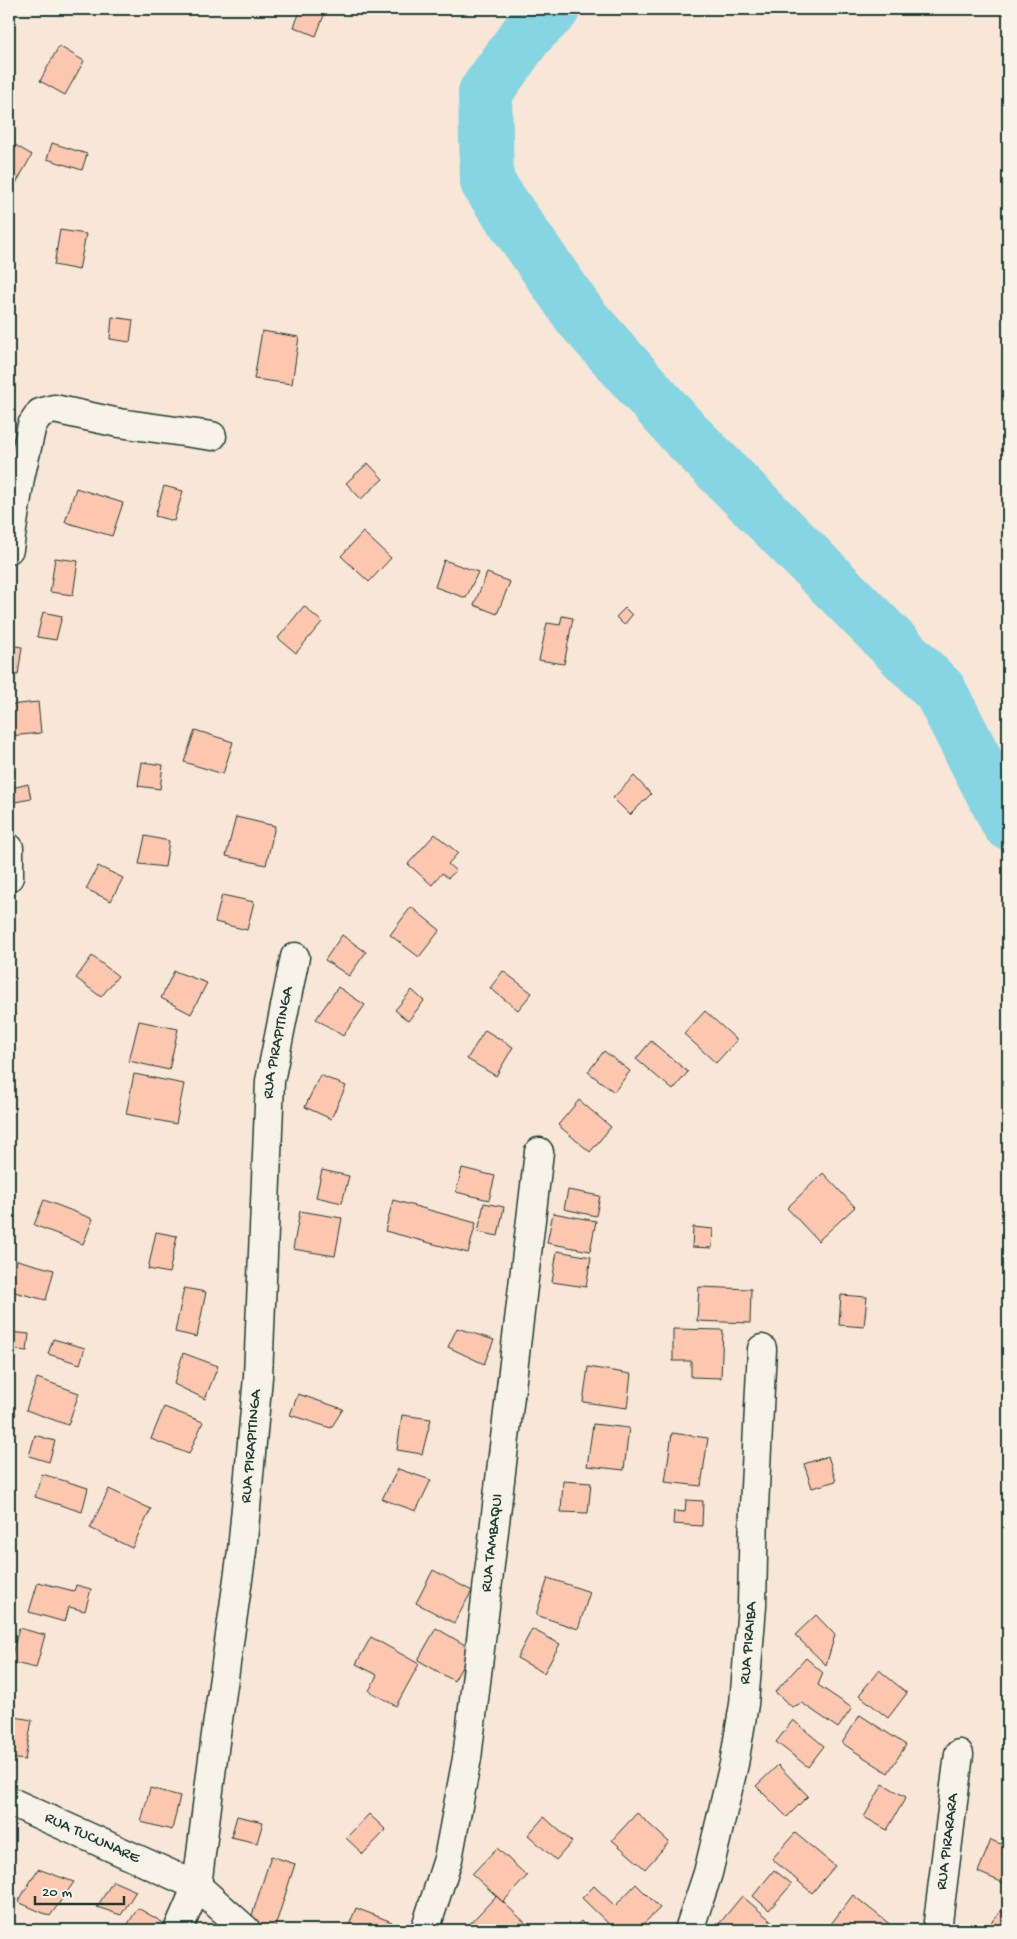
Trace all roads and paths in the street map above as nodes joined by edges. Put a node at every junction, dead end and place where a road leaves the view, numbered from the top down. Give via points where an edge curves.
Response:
1 (212, 436) dead end
2 (9, 549) edge
3 (9, 848) edge
4 (9, 877) edge
5 (295, 957) dead end
6 (539, 1152) dead end
7 (762, 1349) dead end
8 (959, 1754) dead end
9 (9, 1801) edge
10 (197, 1886) junction
11 (178, 1930) edge
12 (246, 1930) edge
13 (425, 1930) edge
14 (689, 1930) edge
15 (936, 1930) edge

1 - 2 street via 119,423 54,409 40,413 32,425
3 - 4 street
5 - 10 street, RUA PIRAPITINGA via 270,1081 257,1397 242,1551
6 - 13 street, RUA TAMBAQUI via 467,1758 448,1860
7 - 14 street, RUA PIRAIBA via 752,1606 744,1704 734,1764 708,1873
8 - 15 street, RUA PIRARARA
9 - 10 street, RUA TUCUNARE
10 - 11 street, RUA PIRAPITINGA
10 - 12 street, RUA TUCUNARE

